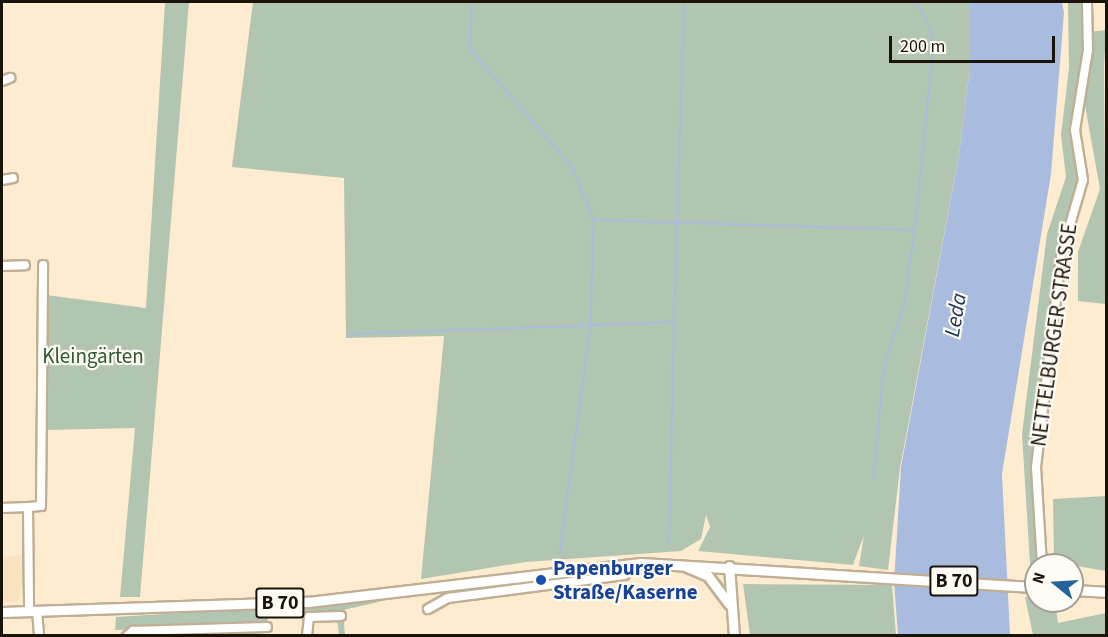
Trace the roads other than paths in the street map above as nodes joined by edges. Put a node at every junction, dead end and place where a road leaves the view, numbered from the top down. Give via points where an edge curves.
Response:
1 (1086, 2) edge
2 (10, 78) dead end
3 (2, 81) edge
4 (13, 178) dead end
5 (2, 180) edge
6 (25, 265) dead end
7 (43, 265) dead end
8 (2, 266) edge
9 (28, 507) junction
10 (2, 508) edge
11 (1041, 553) edge
12 (675, 563) junction
13 (729, 566) junction
14 (625, 575) dead end
15 (1024, 585) edge
16 (1084, 591) edge
17 (1107, 592) edge
18 (729, 604) junction
19 (428, 609) dead end
20 (33, 611) junction
21 (2, 612) edge
22 (340, 616) dead end
23 (267, 627) dead end
24 (251, 632) edge
25 (39, 636) edge
26 (127, 636) edge
27 (307, 636) edge
28 (734, 636) edge

1 - 11 street, NETTELBURGER STRASSE via 1088,50 1075,130 1083,180 1061,256 1036,467
2 - 3 street
4 - 5 street
6 - 8 street
7 - 9 street via 41,506
9 - 10 street
9 - 20 street
12 - 13 main road, B 70
12 - 18 main road via 708,576
12 - 20 main road, B 70 via 605,565 308,602
13 - 15 main road, B 70
13 - 18 main road
14 - 19 street via 448,598
16 - 17 main road
18 - 28 main road
20 - 21 main road, B 70
20 - 25 street
22 - 27 street via 309,617
23 - 24 street
24 - 26 street via 133,631

